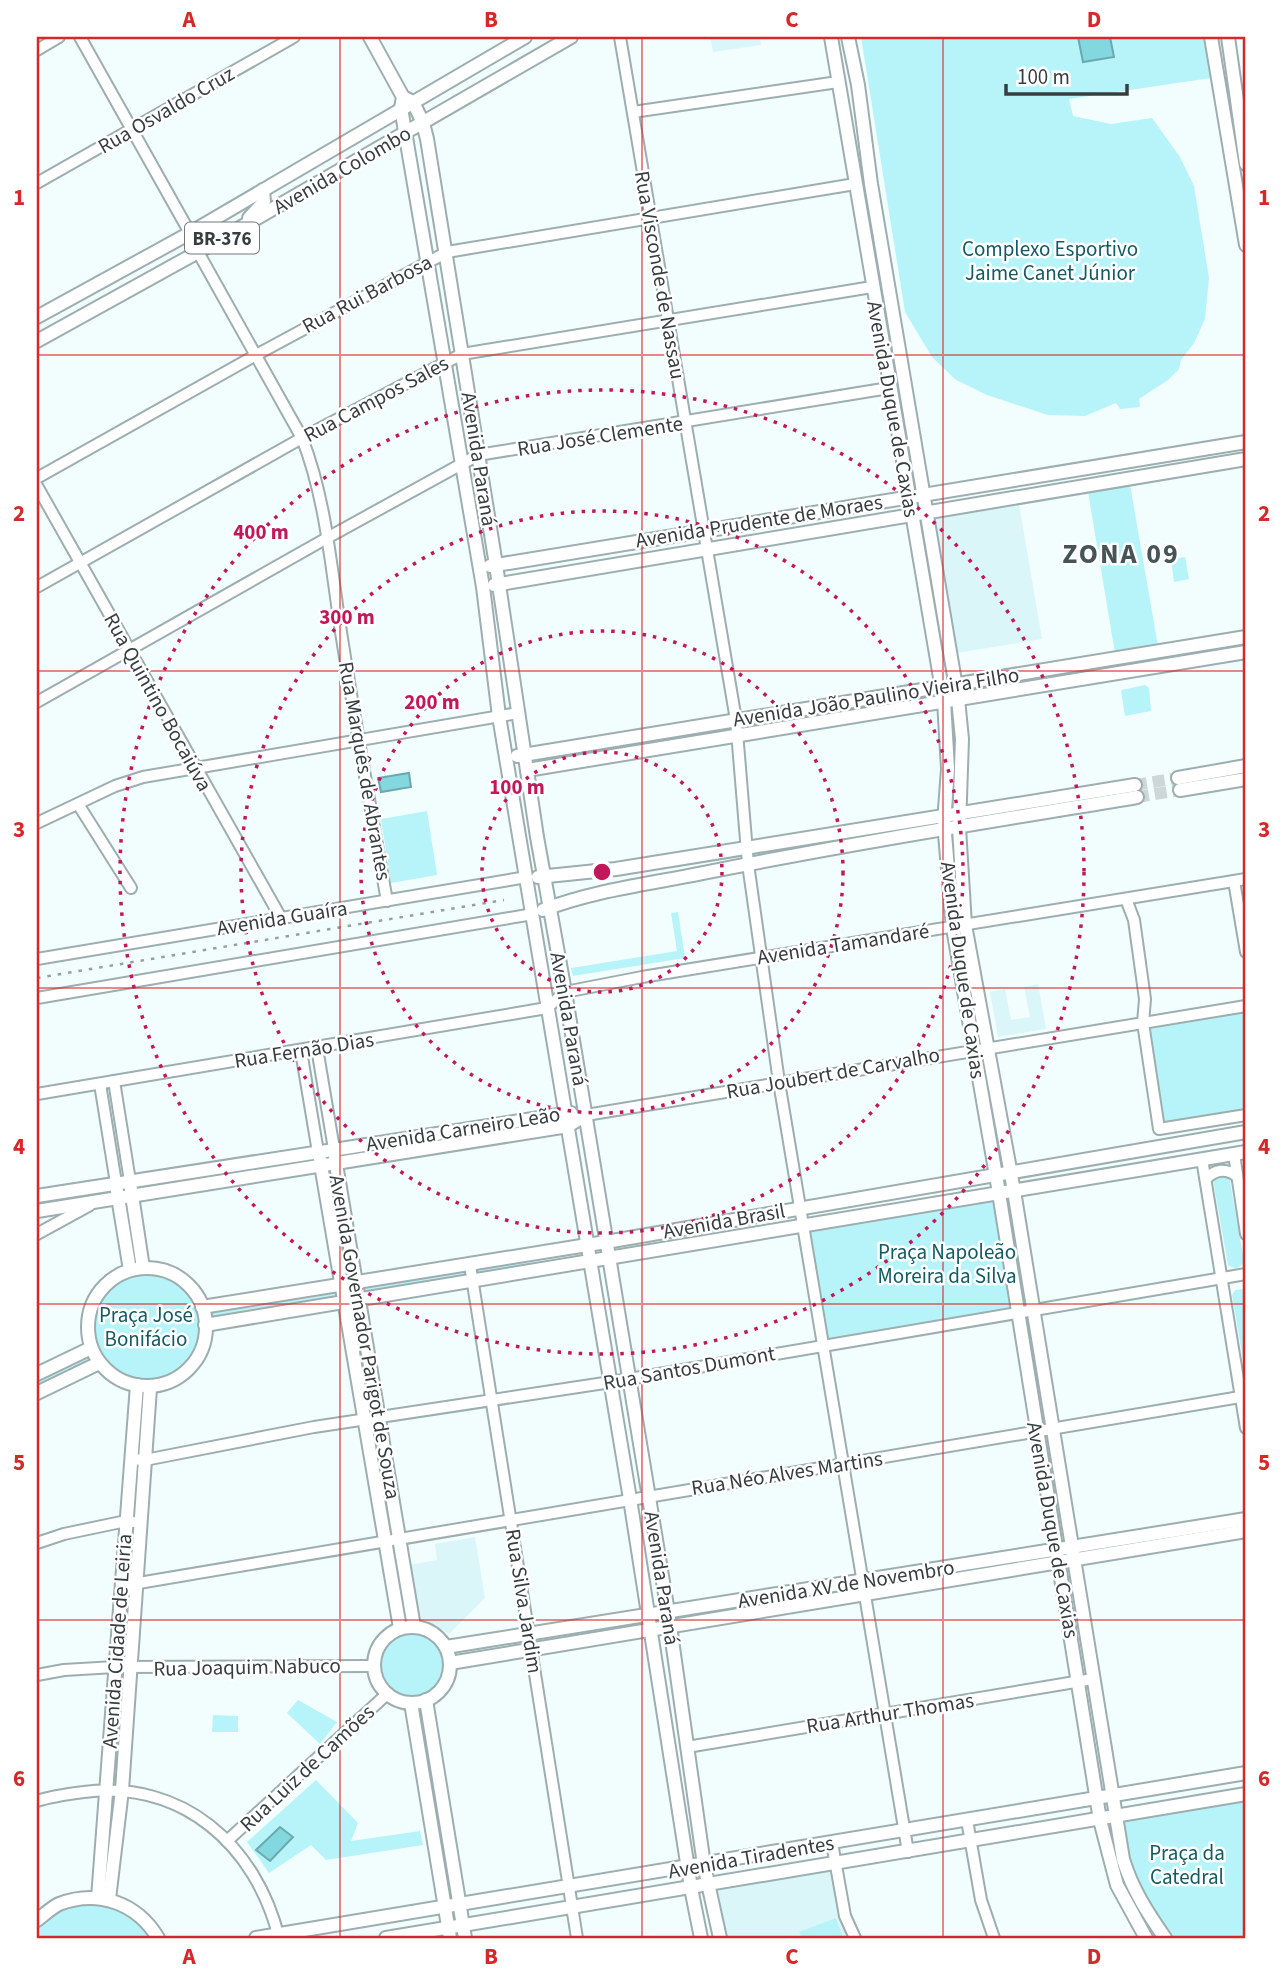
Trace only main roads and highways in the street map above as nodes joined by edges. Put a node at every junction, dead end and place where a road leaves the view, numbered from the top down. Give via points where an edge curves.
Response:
1 (370, 37) edge
2 (525, 37) edge
3 (571, 37) edge
4 (831, 37) edge
5 (848, 37) edge
6 (1211, 37) edge
7 (1228, 37) edge
8 (836, 76) junction
9 (858, 85) junction
10 (406, 102) junction
11 (1242, 119) edge
12 (423, 123) junction
13 (406, 132) junction
14 (428, 149) junction
15 (410, 154) junction
16 (1246, 164) edge
17 (263, 190) junction
18 (1242, 197) edge
19 (239, 228) junction
20 (1246, 244) edge
21 (124, 269) junction
22 (72, 298) junction
23 (97, 309) junction
24 (437, 313) junction
25 (37, 317) edge
26 (54, 331) junction
27 (458, 333) junction
28 (37, 341) edge
29 (468, 387) junction
30 (454, 412) junction
31 (1246, 442) edge
32 (1246, 459) edge
33 (924, 495) junction
34 (908, 497) junction
35 (927, 513) junction
36 (471, 516) junction
37 (911, 516) junction
38 (491, 536) junction
39 (496, 565) junction
40 (480, 567) junction
41 (499, 584) junction
42 (483, 587) junction
43 (1246, 637) edge
44 (1246, 652) edge
45 (492, 663) junction
46 (956, 684) junction
47 (513, 685) junction
48 (942, 686) junction
49 (958, 699) junction
50 (944, 701) junction
51 (962, 739) junction
52 (524, 755) junction
53 (506, 757) junction
54 (1246, 766) edge
55 (948, 769) junction
56 (527, 770) junction
57 (1246, 779) edge
58 (1136, 791) tunnel mouth
59 (518, 821) junction
60 (959, 821) junction
61 (945, 823) junction
62 (537, 837) junction
63 (947, 858) junction
64 (544, 876) junction
65 (527, 877) junction
66 (961, 877) junction
67 (550, 908) junction
68 (533, 914) junction
69 (959, 926) junction
70 (556, 943) junction
71 (541, 963) junction
72 (973, 972) junction
73 (965, 1001) junction
74 (556, 1053) junction
75 (579, 1072) junction
76 (979, 1085) junction
77 (999, 1111) junction
78 (566, 1112) junction
79 (586, 1115) junction
80 (568, 1126) junction
81 (1246, 1132) edge
82 (334, 1149) junction
83 (318, 1152) junction
84 (1240, 1153) edge
85 (593, 1157) junction
86 (336, 1163) junction
87 (237, 1164) junction
88 (321, 1166) junction
89 (1011, 1171) junction
90 (995, 1174) junction
91 (239, 1178) junction
92 (576, 1178) junction
93 (130, 1181) junction
94 (116, 1183) junction
95 (1014, 1191) junction
96 (999, 1193) junction
97 (132, 1195) junction
98 (37, 1196) edge
99 (118, 1198) junction
100 (37, 1211) edge
101 (1021, 1236) junction
102 (607, 1242) junction
103 (587, 1245) junction
104 (609, 1258) junction
105 (590, 1261) junction
106 (1010, 1264) junction
107 (136, 1269) junction
108 (356, 1283) junction
109 (614, 1284) junction
110 (341, 1286) junction
111 (359, 1299) junction
112 (344, 1302) junction
113 (202, 1307) junction
114 (599, 1315) junction
115 (205, 1325) junction
116 (92, 1348) junction
117 (100, 1363) junction
118 (1026, 1366) junction
119 (37, 1374) edge
120 (1045, 1385) junction
121 (143, 1386) junction
122 (37, 1394) edge
123 (615, 1410) junction
124 (638, 1430) junction
125 (1060, 1475) junction
126 (1048, 1500) junction
127 (1246, 1519) edge
128 (133, 1522) junction
129 (1246, 1531) edge
130 (1072, 1547) junction
131 (1057, 1550) junction
132 (659, 1556) junction
133 (1074, 1562) junction
134 (1059, 1564) junction
135 (644, 1584) junction
136 (1065, 1596) junction
137 (668, 1612) junction
138 (648, 1615) junction
139 (1083, 1620) junction
140 (414, 1627) junction
141 (670, 1627) junction
142 (400, 1628) junction
143 (650, 1630) junction
144 (446, 1647) junction
145 (450, 1663) junction
146 (426, 1700) junction
147 (411, 1703) junction
148 (1100, 1723) junction
149 (666, 1737) junction
150 (1090, 1748) junction
151 (689, 1762) junction
152 (1246, 1773) edge
153 (692, 1782) junction
154 (1246, 1794) edge
155 (1111, 1796) junction
156 (1097, 1798) junction
157 (677, 1804) junction
158 (1115, 1817) junction
159 (1100, 1820) junction
160 (704, 1865) junction
161 (687, 1867) junction
162 (708, 1885) junction
163 (1117, 1885) junction
164 (691, 1888) junction
165 (103, 1898) junction
166 (460, 1905) junction
167 (445, 1907) junction
168 (1143, 1908) junction
169 (37, 1920) edge
170 (464, 1932) edge
171 (449, 1933) edge
172 (278, 1936) edge
173 (158, 1938) edge
174 (256, 1938) edge
175 (386, 1938) edge
176 (701, 1938) edge
177 (720, 1938) edge
178 (1146, 1938) edge
179 (1165, 1938) edge

1 - 10 main road
2 - 10 main road, Avenida Colombo / BR-376
3 - 12 main road, Avenida Colombo / BR-376
4 - 8 main road, Avenida Duque de Caxias
5 - 9 main road, Avenida Duque de Caxias
6 - 18 main road
7 - 11 main road
8 - 9 main road via 849,76
8 - 34 main road, Avenida Duque de Caxias
9 - 33 main road, Avenida Duque de Caxias
10 - 12 main road, Avenida Paraná
10 - 13 main road, Avenida Paraná
10 - 17 main road, Avenida Colombo / BR-376
11 - 16 main road
12 - 13 main road, Avenida Colombo / BR-376
12 - 14 main road, Avenida Paraná
13 - 15 main road, Avenida Paraná
13 - 19 main road, Avenida Colombo / BR-376
14 - 15 main road
14 - 27 main road, Avenida Paraná
15 - 24 main road, Avenida Paraná
17 - 19 main road via 264,202
17 - 21 main road, Avenida Colombo / BR-376
18 - 20 main road
19 - 23 main road, Avenida Colombo / BR-376
21 - 22 main road, Avenida Colombo / BR-376
21 - 23 main road via 93,294
22 - 25 main road, Avenida Colombo / BR-376
22 - 26 main road via 75,309
23 - 26 main road, Avenida Colombo / BR-376
24 - 27 main road
24 - 30 main road, Avenida Paraná
26 - 28 main road, Avenida Colombo / BR-376
27 - 29 main road, Avenida Paraná
29 - 30 main road
29 - 38 main road, Avenida Paraná
30 - 36 main road, Avenida Paraná
31 - 33 main road, Avenida Prudente de Moraes
32 - 35 main road, Avenida Prudente de Moraes
33 - 34 main road, Avenida Prudente de Moraes
33 - 35 main road, Avenida Duque de Caxias
34 - 37 main road, Avenida Duque de Caxias
34 - 39 main road, Avenida Prudente de Moraes
35 - 37 main road, Avenida Prudente de Moraes
35 - 46 main road, Avenida Duque de Caxias
36 - 38 main road
36 - 40 main road, Avenida Paraná
37 - 41 main road, Avenida Prudente de Moraes
37 - 48 main road, Avenida Duque de Caxias
38 - 39 main road, Avenida Paraná
39 - 40 main road, Avenida Prudente de Moraes
39 - 41 main road, Avenida Paraná
40 - 42 main road, Avenida Paraná
41 - 42 main road, Avenida Prudente de Moraes
41 - 47 main road, Avenida Paraná
42 - 45 main road, Avenida Paraná
43 - 46 main road, Avenida João Paulino Vieira Filho
44 - 49 main road, Avenida João Paulino Vieira Filho
45 - 47 main road
45 - 53 main road, Avenida Paraná
46 - 48 main road, Avenida João Paulino Vieira Filho
46 - 49 main road, Avenida Duque de Caxias
47 - 52 main road, Avenida Paraná
48 - 50 main road, Avenida Duque de Caxias
48 - 52 main road, Avenida João Paulino Vieira Filho
49 - 50 main road, Avenida João Paulino Vieira Filho
49 - 51 main road, Avenida Duque de Caxias
50 - 55 main road, Avenida Duque de Caxias
50 - 56 main road, Avenida João Paulino Vieira Filho
51 - 55 main road
51 - 60 main road, Avenida Duque de Caxias
52 - 53 main road, Avenida João Paulino Vieira Filho
52 - 56 main road, Avenida Paraná
53 - 59 main road, Avenida Paraná
54 - 57 main road via 1179,784
55 - 61 main road, Avenida Duque de Caxias
56 - 62 main road, Avenida Paraná
58 - 60 main road
59 - 62 main road
59 - 65 main road, Avenida Paraná
60 - 61 main road
60 - 66 main road, Avenida Duque de Caxias
61 - 63 main road, Avenida Duque de Caxias
61 - 64 main road
61 - 67 main road via 629,887
62 - 64 main road, Avenida Paraná
63 - 66 main road
63 - 69 main road, Avenida Duque de Caxias
64 - 65 main road
64 - 67 main road, Avenida Paraná
65 - 68 main road, Avenida Paraná
66 - 69 main road, Avenida Duque de Caxias
67 - 68 main road
67 - 70 main road, Avenida Paraná
68 - 71 main road, Avenida Paraná
69 - 72 main road, Avenida Duque de Caxias
69 - 73 main road, Avenida Duque de Caxias
70 - 71 main road
70 - 75 main road, Avenida Paraná
71 - 74 main road, Avenida Paraná
72 - 73 main road
72 - 77 main road, Avenida Duque de Caxias
73 - 76 main road, Avenida Duque de Caxias
74 - 75 main road
74 - 78 main road, Avenida Paraná
75 - 79 main road, Avenida Paraná
76 - 77 main road
76 - 90 main road, Avenida Duque de Caxias
77 - 89 main road, Avenida Duque de Caxias
78 - 79 main road, Avenida Carneiro Leão
78 - 80 main road, Avenida Paraná
78 - 82 main road, Avenida Carneiro Leão
79 - 80 main road, Avenida Carneiro Leão
79 - 85 main road, Avenida Paraná
80 - 86 main road, Avenida Carneiro Leão
80 - 92 main road, Avenida Paraná
81 - 89 main road, Avenida Brasil
82 - 83 main road, Avenida Carneiro Leão
82 - 86 main road, Avenida Governador Parigot de Souza
83 - 87 main road, Avenida Carneiro Leão
83 - 88 main road, Avenida Governador Parigot de Souza
84 - 95 main road, Avenida Brasil
85 - 92 main road
85 - 102 main road, Avenida Paraná
86 - 88 main road, Avenida Carneiro Leão
86 - 108 main road, Avenida Governador Parigot de Souza
87 - 91 main road
87 - 93 main road, Avenida Carneiro Leão
88 - 91 main road, Avenida Carneiro Leão
88 - 110 main road, Avenida Governador Parigot de Souza
89 - 90 main road, Avenida Brasil
89 - 95 main road, Avenida Duque de Caxias
90 - 96 main road, Avenida Duque de Caxias
90 - 102 main road, Avenida Brasil
91 - 97 main road, Avenida Carneiro Leão
92 - 103 main road, Avenida Paraná
93 - 94 main road, Avenida Carneiro Leão
93 - 97 main road
94 - 98 main road, Avenida Carneiro Leão
94 - 99 main road
95 - 96 main road, Avenida Brasil
95 - 101 main road, Avenida Duque de Caxias
96 - 104 main road, Avenida Brasil
96 - 106 main road, Avenida Duque de Caxias
97 - 99 main road, Avenida Carneiro Leão
97 - 107 main road
99 - 100 main road, Avenida Carneiro Leão
99 - 107 main road
101 - 106 main road
101 - 120 main road, Avenida Duque de Caxias
102 - 103 main road, Avenida Brasil
102 - 104 main road, Avenida Paraná
103 - 105 main road, Avenida Paraná
103 - 108 main road, Avenida Brasil
104 - 105 main road, Avenida Brasil
104 - 109 main road, Avenida Paraná
105 - 111 main road, Avenida Brasil
105 - 114 main road, Avenida Paraná
106 - 118 main road, Avenida Duque de Caxias
107 - 113 main road via 156,1269 179,1278
107 - 116 main road via 113,1279 99,1293 90,1310
108 - 110 main road, Avenida Brasil
108 - 111 main road, Avenida Governador Parigot de Souza
109 - 114 main road
109 - 124 main road, Avenida Paraná
110 - 112 main road, Avenida Governador Parigot de Souza
110 - 113 main road, Avenida Brasil
111 - 112 main road, Avenida Brasil
111 - 140 main road, Avenida Governador Parigot de Souza
112 - 115 main road, Avenida Brasil
112 - 142 main road, Avenida Governador Parigot de Souza
113 - 115 main road
114 - 123 main road, Avenida Paraná
115 - 121 main road via 199,1353 191,1365 174,1378
116 - 117 main road
116 - 119 main road
117 - 121 main road via 111,1374
117 - 122 main road
118 - 120 main road
118 - 126 main road, Avenida Duque de Caxias
120 - 125 main road, Avenida Duque de Caxias
121 - 128 main road, Avenida Cidade de Leiria via 131,1459
121 - 128 main road, Avenida Cidade de Leiria via 145,1460
123 - 124 main road
123 - 135 main road, Avenida Paraná
124 - 132 main road, Avenida Paraná
125 - 126 main road
125 - 130 main road, Avenida Duque de Caxias
126 - 131 main road, Avenida Duque de Caxias
127 - 130 main road, Avenida XV de Novembro
128 - 165 main road, Avenida Cidade de Leiria via 121,1586
128 - 165 main road, Avenida Cidade de Leiria via 135,1585 121,1790
129 - 133 main road, Avenida XV de Novembro
130 - 131 main road, Avenida XV de Novembro
130 - 133 main road, Avenida Duque de Caxias
131 - 134 main road, Avenida Duque de Caxias
131 - 137 main road, Avenida XV de Novembro
132 - 135 main road
132 - 137 main road, Avenida Paraná
133 - 134 main road, Avenida XV de Novembro
133 - 139 main road, Avenida Duque de Caxias
134 - 136 main road, Avenida Duque de Caxias
134 - 141 main road, Avenida XV de Novembro
135 - 138 main road, Avenida Paraná
136 - 139 main road
136 - 150 main road, Avenida Duque de Caxias
137 - 138 main road, Avenida XV de Novembro
137 - 141 main road, Avenida Paraná
138 - 143 main road, Avenida Paraná
138 - 144 main road, Avenida XV de Novembro
139 - 148 main road, Avenida Duque de Caxias
140 - 142 main road
140 - 144 main road via 433,1633
141 - 143 main road, Avenida XV de Novembro
141 - 151 main road, Avenida Paraná
142 - 147 main road via 376,1650 373,1666 387,1694
143 - 145 main road, Avenida XV de Novembro
143 - 149 main road, Avenida Paraná
144 - 145 main road
145 - 146 main road via 447,1681
146 - 147 main road
146 - 166 main road
147 - 167 main road
148 - 150 main road
148 - 155 main road, Avenida Duque de Caxias
149 - 151 main road
149 - 157 main road, Avenida Paraná
150 - 156 main road, Avenida Duque de Caxias
151 - 153 main road, Avenida Paraná
152 - 155 main road, Avenida Tiradentes
153 - 157 main road
153 - 160 main road, Avenida Paraná
154 - 158 main road, Avenida Tiradentes
155 - 156 main road, Avenida Tiradentes
155 - 158 main road, Avenida Duque de Caxias
156 - 159 main road, Avenida Duque de Caxias
156 - 160 main road, Avenida Tiradentes
157 - 161 main road, Avenida Paraná
158 - 159 main road, Avenida Tiradentes
158 - 168 main road, Avenida Duque de Caxias via 1130,1883
159 - 162 main road, Avenida Tiradentes
159 - 163 main road, Avenida Duque de Caxias
160 - 161 main road, Avenida Tiradentes
160 - 162 main road, Avenida Paraná
161 - 164 main road, Avenida Paraná
161 - 166 main road, Avenida Tiradentes
162 - 164 main road, Avenida Tiradentes
162 - 177 main road, Avenida Paraná
163 - 168 main road
163 - 178 main road, Avenida Duque de Caxias
164 - 170 main road, Avenida Tiradentes
164 - 176 main road, Avenida Paraná
165 - 169 main road via 57,1905
165 - 173 main road via 136,1912
166 - 167 main road, Avenida Tiradentes
166 - 170 main road
167 - 171 main road
167 - 172 main road, Avenida Tiradentes
168 - 179 main road
170 - 171 main road, Avenida Tiradentes
171 - 175 main road, Avenida Tiradentes
172 - 174 main road, Avenida Tiradentes

